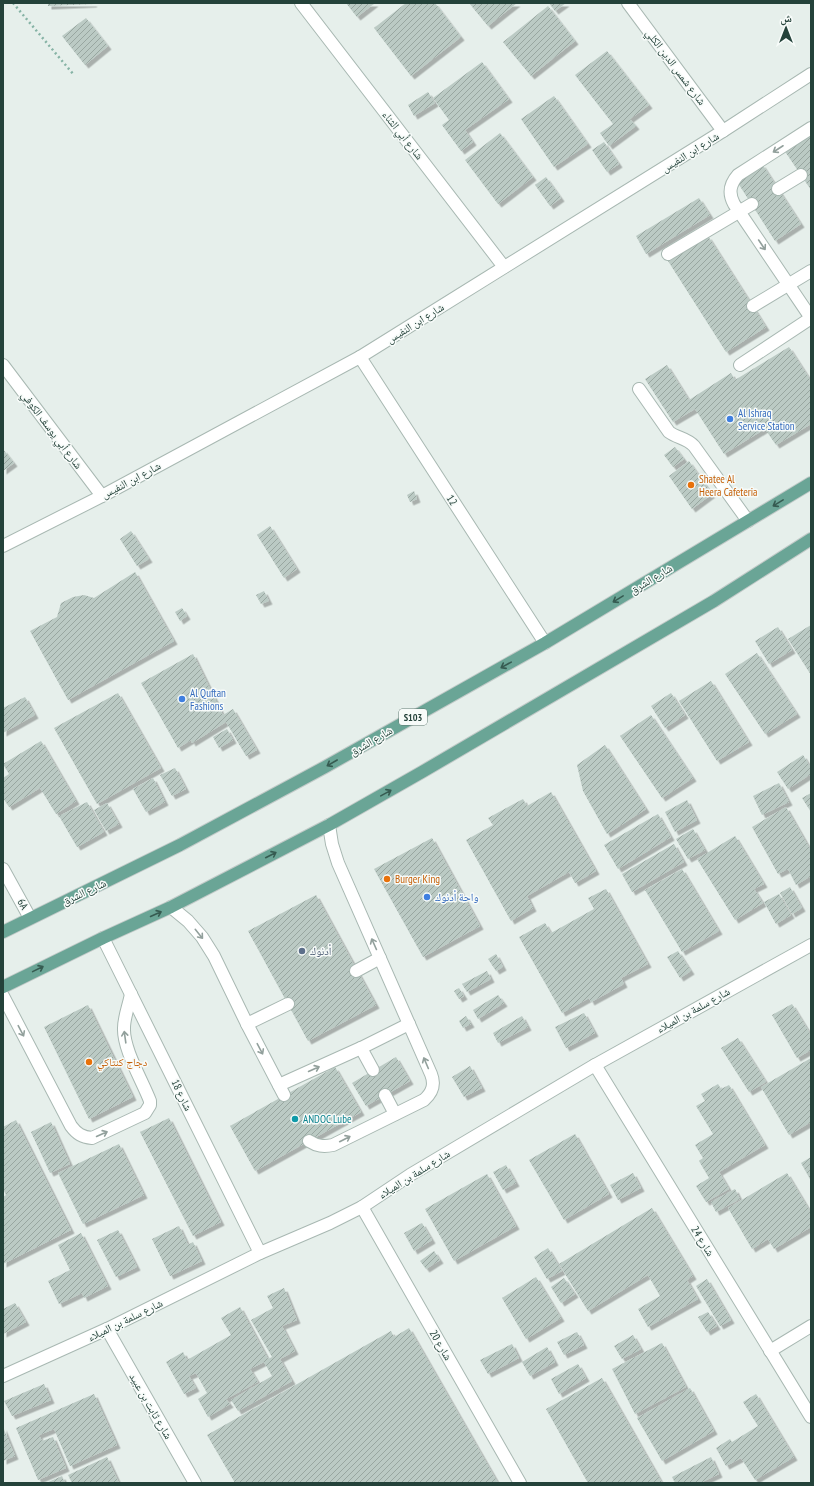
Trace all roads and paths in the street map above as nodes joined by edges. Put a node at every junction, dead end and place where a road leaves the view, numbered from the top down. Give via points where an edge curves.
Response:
1 (13, 3) edge
2 (301, 3) edge
3 (628, 3) edge
4 (811, 74) edge
5 (74, 75) dead end
6 (811, 128) edge
7 (723, 131) junction
8 (801, 175) dead end
9 (778, 189) dead end
10 (752, 204) dead end
11 (739, 212) junction
12 (668, 254) dead end
13 (504, 267) junction
14 (811, 271) edge
15 (789, 285) junction
16 (753, 306) dead end
17 (811, 318) edge
18 (360, 357) junction
19 (3, 365) edge
20 (740, 365) dead end
21 (639, 389) dead end
22 (811, 483) edge
23 (102, 496) junction
24 (748, 521) junction
25 (811, 539) edge
26 (3, 546) edge
27 (545, 643) junction
28 (329, 825) junction
29 (3, 869) edge
30 (171, 907) junction
31 (30, 918) junction
32 (3, 932) edge
33 (103, 938) junction
34 (811, 945) edge
35 (380, 958) junction
36 (356, 970) dead end
37 (3, 987) edge
38 (131, 994) junction
39 (3, 996) edge
40 (288, 1004) dead end
41 (247, 1024) junction
42 (409, 1024) junction
43 (360, 1048) junction
44 (595, 1065) junction
45 (373, 1070) dead end
46 (385, 1095) dead end
47 (395, 1114) junction
48 (309, 1141) dead end
49 (362, 1207) junction
50 (260, 1253) junction
51 (811, 1326) edge
52 (107, 1329) junction
53 (770, 1350) junction
54 (3, 1376) edge
55 (811, 1417) edge
56 (195, 1483) edge
57 (520, 1483) edge

1 - 5 path
2 - 13 street, شارع أبي الثناء
3 - 7 street, شارع شمس الدين الكلي
4 - 7 street, شارع ابن النفيس
6 -> 11 street via 738,175 730,189 730,197
7 - 13 street, شارع ابن النفيس
8 - 9 street
10 - 11 street
11 - 12 street
11 -> 15 street
13 - 18 street, شارع ابن النفيس
14 - 15 street
15 - 16 street
15 - 17 street
17 - 20 street
18 - 23 street, شارع ابن النفيس
18 - 27 street, 12
19 - 23 street, شارع أبي يوسف الكوفي
21 - 24 street via 669,432 684,438 694,446
22 -> 24 main road, شارع الشرق / S103
23 - 26 street, شارع ابن النفيس
24 -> 27 main road, شارع الشرق / S103
28 -> 25 main road via 714,601
27 -> 31 main road, شارع الشرق / S103 via 253,807 107,882
30 -> 28 main road
35 -> 28 street via 338,863
29 - 31 street, 6A
33 -> 30 main road
30 -> 41 street via 188,920 206,943
31 - 32 main road, شارع الشرق / S103
37 -> 33 main road
33 - 38 street, شارع 18
34 - 44 street, شارع سلمة بن الميلاء
35 - 36 street
35 - 42 street
39 -> 38 street via 71,1126 76,1133 92,1138 145,1113 150,1105 124,1036
38 - 50 street, شارع 18
40 - 41 street
41 -> 43 street via 282,1090
42 - 43 street
47 -> 42 street via 424,1100 433,1088 431,1074
43 - 45 street
44 - 49 street, شارع سلمة بن الميلاء via 410,1175
44 - 53 street, شارع 24
46 - 47 street
48 -> 47 street via 324,1147 333,1145
49 - 50 street, شارع سلمة بن الميلاء
49 - 57 street, شارع 20
50 - 52 street, شارع سلمة بن الميلاء
51 - 53 street
52 - 54 street, شارع سلمة بن الميلاء
52 - 56 street, شارع ثابت بن عبيد
53 - 55 street, شارع 24

